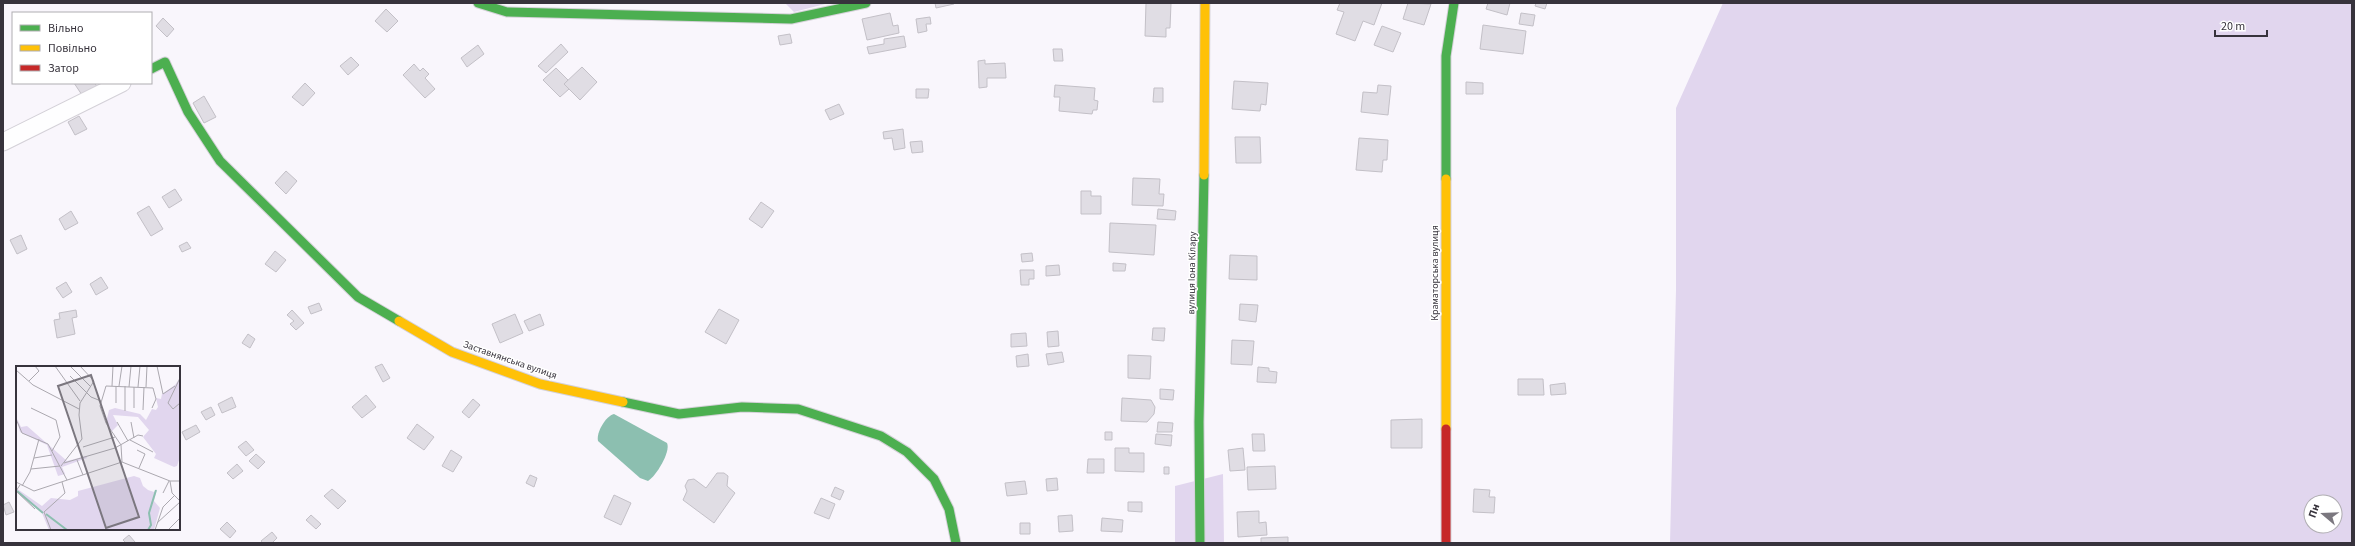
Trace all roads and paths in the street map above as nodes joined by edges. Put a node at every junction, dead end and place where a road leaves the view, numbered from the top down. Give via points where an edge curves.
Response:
1 (478, 3) edge
2 (866, 3) edge
3 (1204, 3) edge
4 (1454, 3) edge
5 (152, 68) edge
6 (120, 84) edge
7 (3, 142) edge
8 (956, 543) edge
9 (1200, 543) edge
10 (1446, 543) edge

1 - 2 street via 507,12 791,19
3 - 9 street, вулиця Іона Кілару
4 - 10 street, Краматорська вулиця via 1446,56
5 - 8 street, Заставнянська вулиця via 165,62 188,112 220,161 358,297 452,352 540,384 679,414 742,407 798,409 882,436 907,452 934,479 949,510
6 - 7 street

